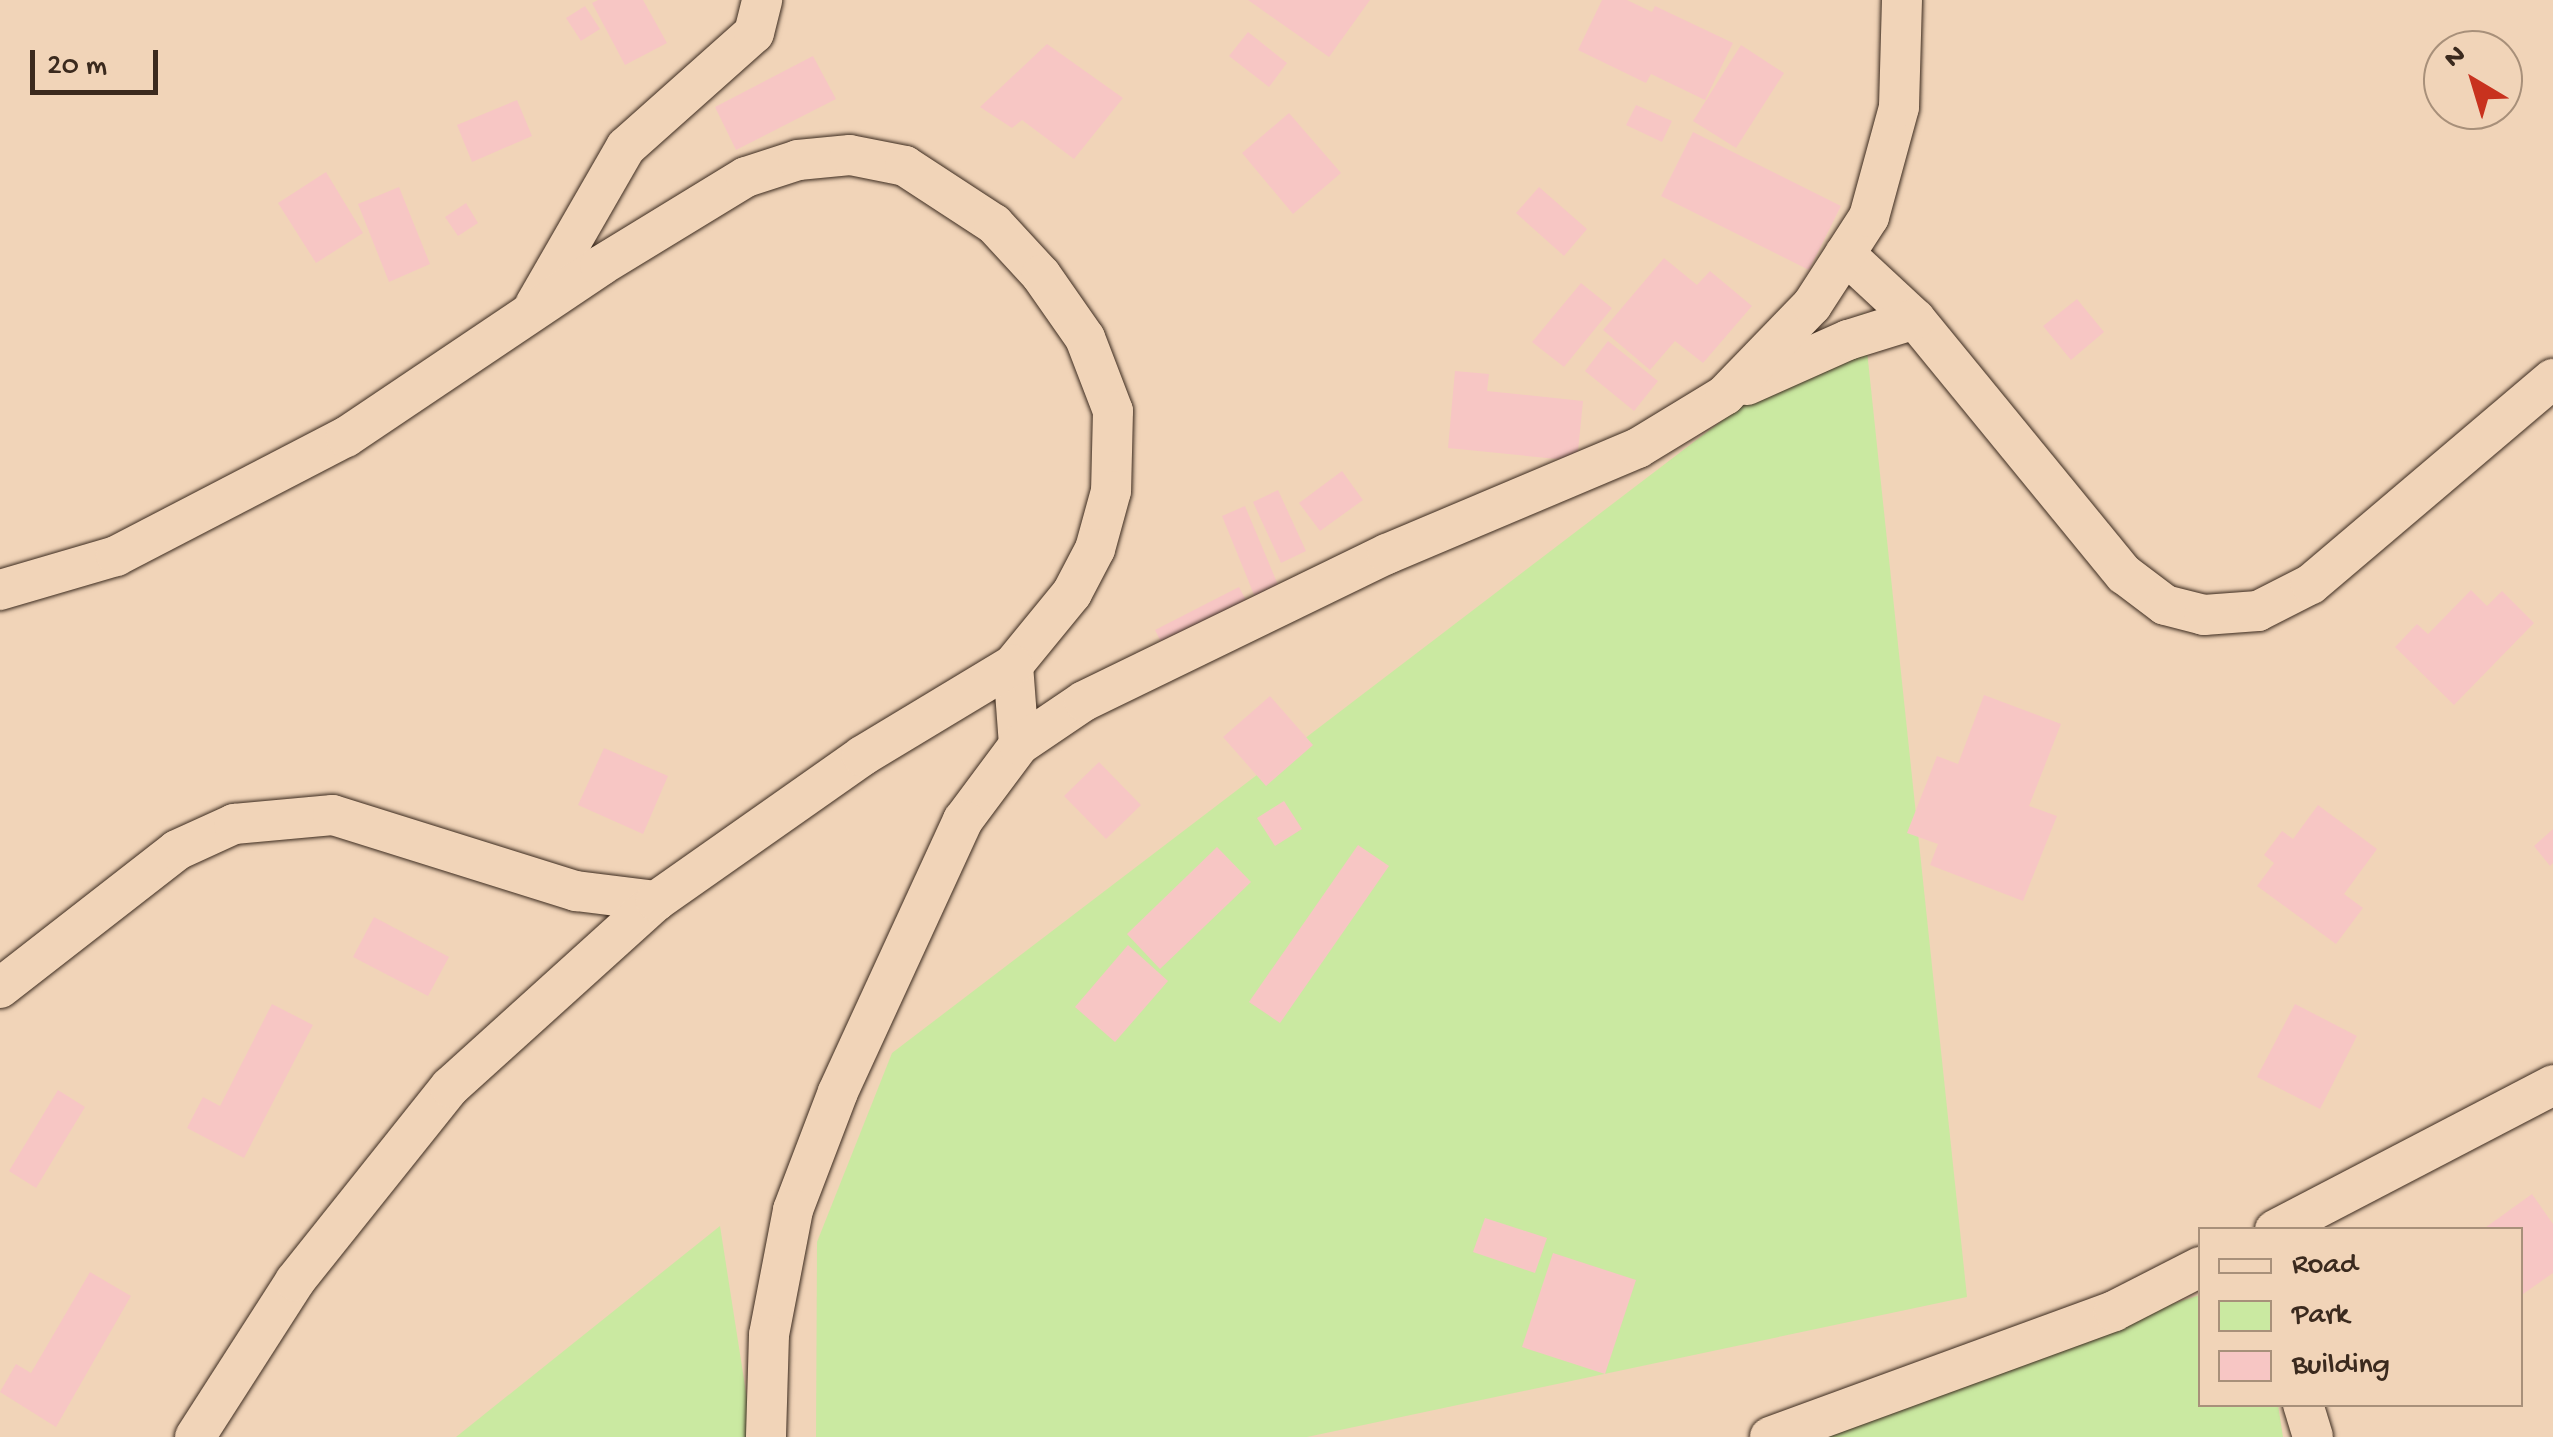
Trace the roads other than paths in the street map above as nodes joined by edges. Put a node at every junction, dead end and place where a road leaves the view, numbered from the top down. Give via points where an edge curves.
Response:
1 (762, 0) edge
2 (1902, 0) edge
3 (1845, 254) junction
4 (530, 313) junction
5 (1914, 320) junction
6 (2553, 378) edge
7 (1725, 395) junction
8 (0, 590) edge
9 (1013, 665) junction
10 (1019, 745) junction
11 (656, 901) junction
12 (0, 988) edge
13 (2553, 1085) edge
14 (2281, 1227) edge
15 (2198, 1269) edge
16 (2304, 1407) edge
17 (196, 1437) edge
18 (766, 1437) edge
19 (1770, 1437) edge
20 (2313, 1437) edge

1 - 4 street via 754,33 626,147
2 - 3 street via 1899,106 1868,217
3 - 5 street
3 - 7 street via 1812,305
4 - 8 street via 346,438 116,556
4 - 9 street via 746,177 798,160 850,156 904,166 948,188 994,224 1040,275 1084,338 1113,411 1111,491 1095,549 1072,594
5 - 6 street via 2124,574 2165,605 2204,615 2258,611 2311,584
5 - 7 street via 1848,340
7 - 10 street via 1638,448 1387,554 1084,701
9 - 10 street
9 - 11 street via 862,756
10 - 18 street via 963,820 838,1092 793,1210 770,1336
11 - 12 street via 576,891 334,815 234,824 177,850
11 - 17 street via 450,1087 294,1281
13 - 14 street
15 - 19 street via 2114,1312
16 - 20 street

